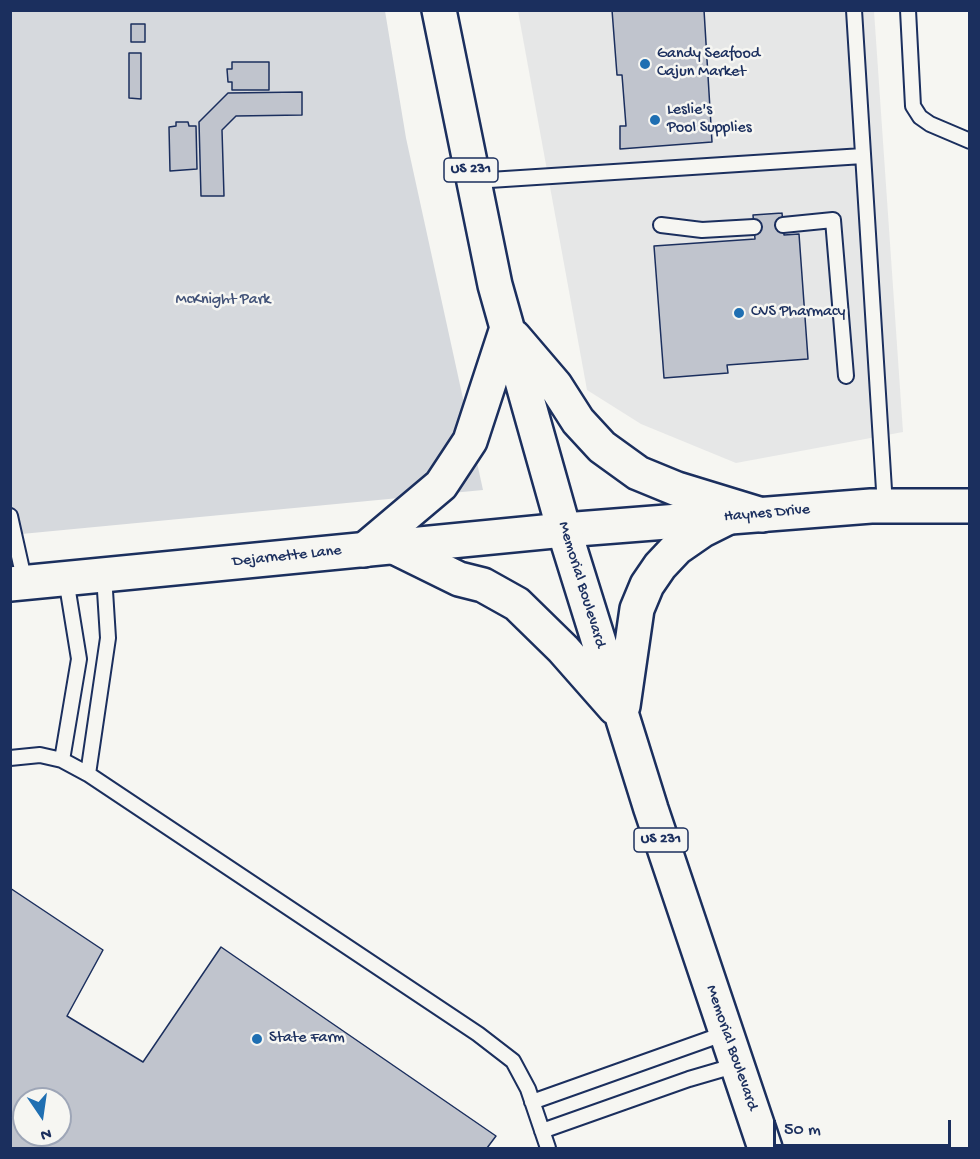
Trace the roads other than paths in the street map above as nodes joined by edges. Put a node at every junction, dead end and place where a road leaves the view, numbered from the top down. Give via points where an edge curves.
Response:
1 (439, 10) edge
2 (854, 10) edge
3 (908, 10) edge
4 (969, 141) edge
5 (863, 156) junction
6 (474, 181) junction
7 (661, 225) dead end
8 (783, 225) dead end
9 (754, 227) dead end
10 (507, 328) junction
11 (846, 376) dead end
12 (885, 506) junction
13 (969, 506) edge
14 (762, 514) junction
15 (10, 516) edge
16 (729, 517) junction
17 (564, 530) junction
18 (379, 548) junction
19 (104, 575) junction
20 (66, 579) junction
21 (18, 584) edge
22 (622, 716) junction
23 (10, 758) edge
24 (62, 760) junction
25 (88, 774) junction
26 (726, 1033) junction
27 (737, 1065) junction
28 (532, 1102) junction
29 (542, 1131) junction
30 (548, 1149) edge
31 (765, 1149) edge

1 - 6 main road, Memorial Boulevard / US 231
2 - 5 lane
3 - 4 lane via 913,106 930,124
5 - 6 lane
5 - 12 lane
6 - 10 main road, Memorial Boulevard / US 231
7 - 9 lane via 702,230
8 - 11 lane via 833,220
10 - 14 main road via 602,447 638,473
10 - 17 main road, Memorial Boulevard / US 231
10 - 18 main road via 470,441 441,485
12 - 13 main road, Haynes Drive
12 - 14 main road, Haynes Drive
14 - 16 main road, Haynes Drive
15 - 21 lane
16 - 17 main road, Haynes Drive
16 - 22 main road via 678,548 647,585 637,609
17 - 18 main road, Dejarnette Lane
17 - 22 main road, Memorial Boulevard / US 231
18 - 19 main road, Dejarnette Lane
18 - 22 main road via 483,585 517,604
19 - 20 main road, Dejarnette Lane
19 - 25 lane via 108,638
20 - 21 main road, Dejarnette Lane
20 - 24 lane via 79,659
22 - 26 main road, Memorial Boulevard / US 231
23 - 24 lane via 40,755
24 - 25 lane
25 - 28 lane via 478,1034 513,1061
26 - 27 main road, Memorial Boulevard / US 231
26 - 28 lane
27 - 29 lane
27 - 31 main road, Memorial Boulevard / US 231
28 - 29 lane
29 - 30 lane

